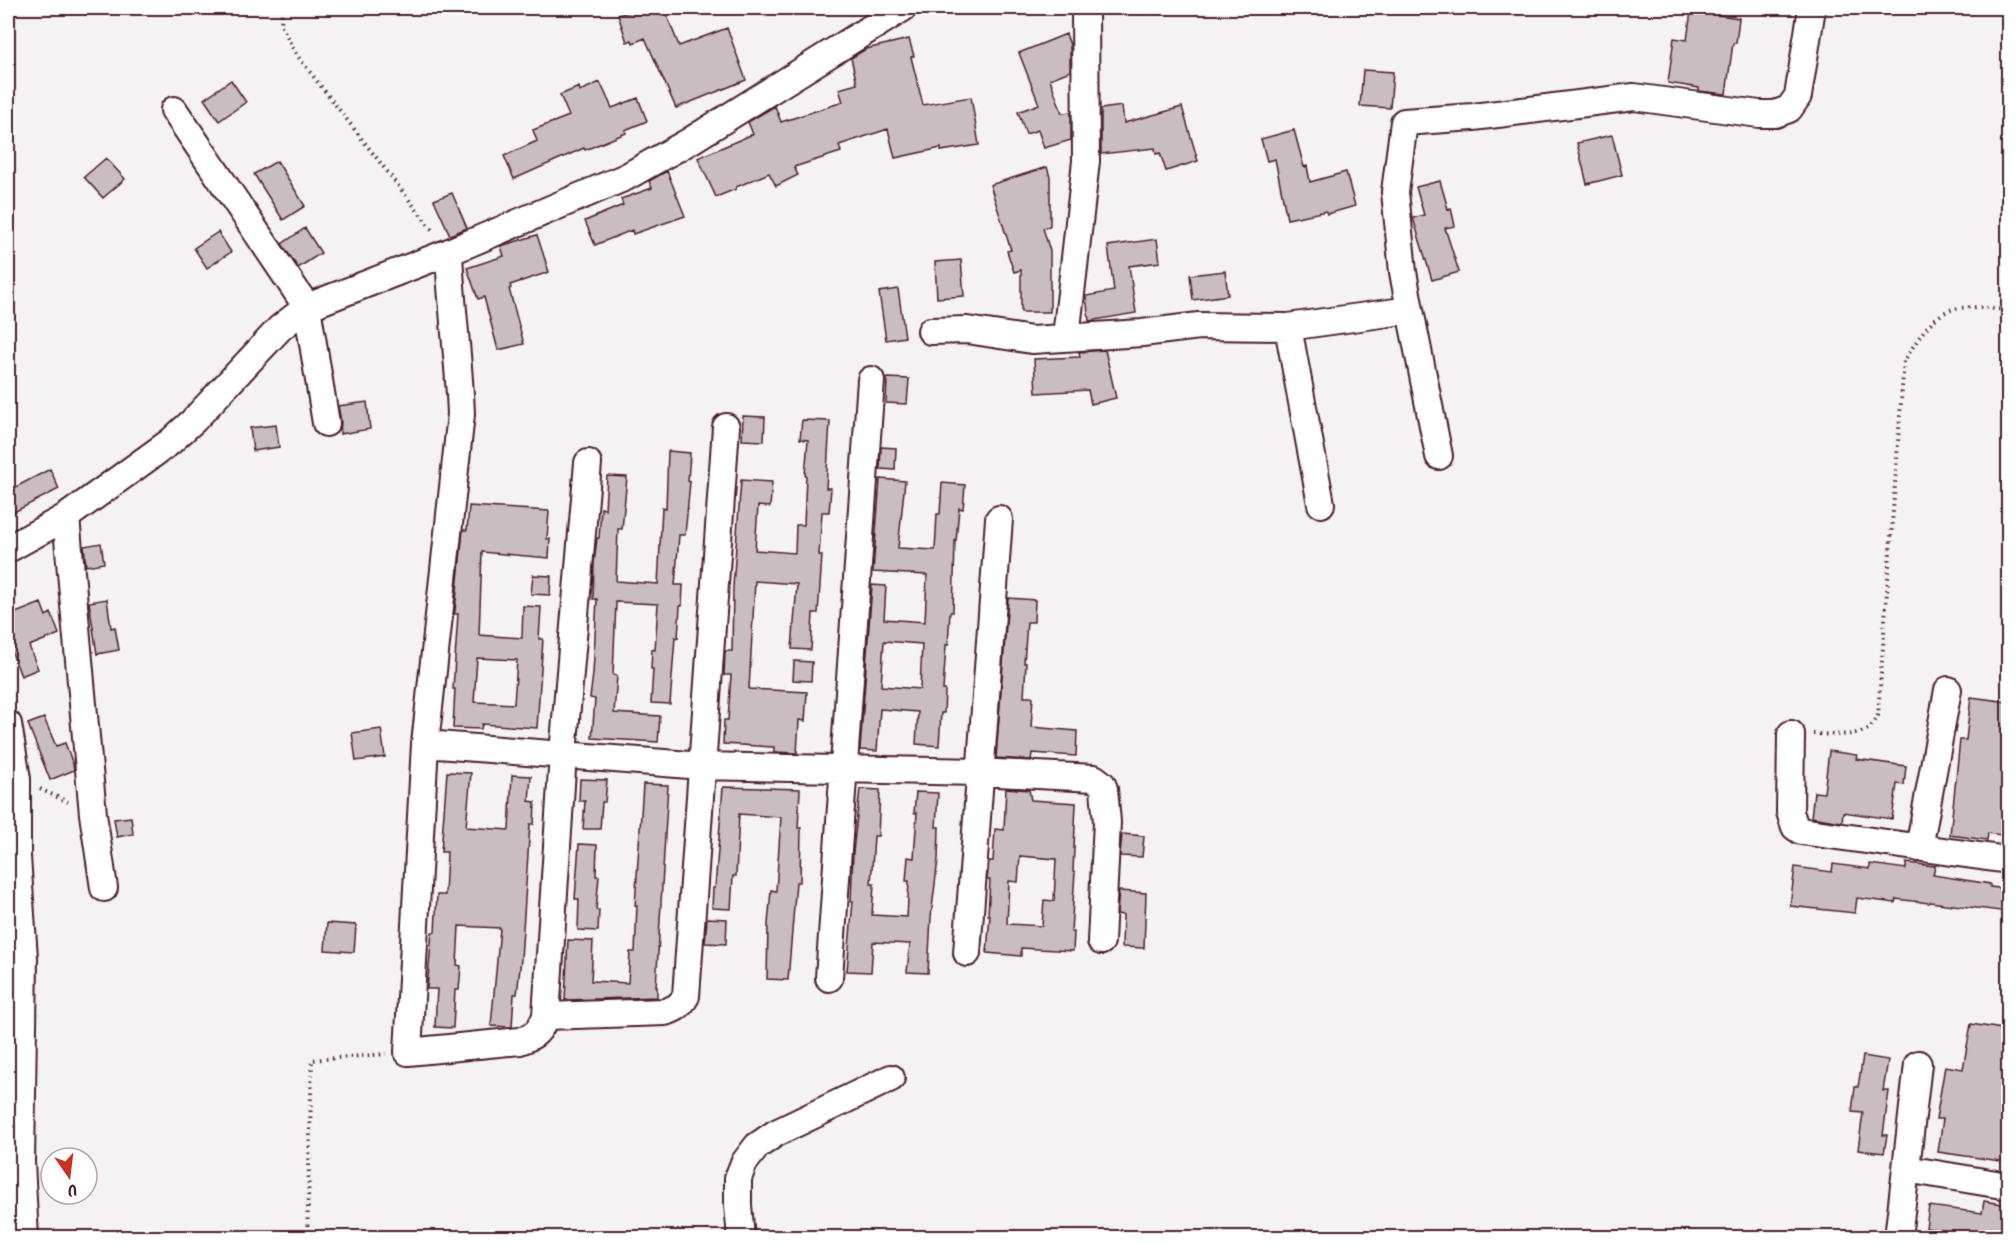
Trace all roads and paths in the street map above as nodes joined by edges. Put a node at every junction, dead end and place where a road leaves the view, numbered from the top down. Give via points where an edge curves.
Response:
1 (282, 8) edge
2 (903, 8) edge
3 (1085, 8) edge
4 (1812, 8) edge
5 (868, 18) edge
6 (174, 110) dead end
7 (449, 252) junction
8 (307, 307) junction
9 (1410, 310) junction
10 (2008, 310) edge
11 (1288, 327) junction
12 (931, 331) dead end
13 (1066, 337) junction
14 (871, 380) dead end
15 (326, 423) dead end
16 (726, 427) dead end
17 (1439, 456) dead end
18 (588, 463) dead end
19 (1321, 504) dead end
20 (66, 517) junction
21 (999, 519) dead end
22 (8, 549) edge
23 (1948, 690) dead end
24 (8, 724) edge
25 (1791, 734) joint
26 (425, 744) junction
27 (563, 754) junction
28 (702, 766) junction
29 (844, 769) junction
30 (979, 772) junction
31 (17, 779) junction
32 (93, 814) junction
33 (13, 823) edge
34 (1919, 848) junction
35 (2008, 860) edge
36 (104, 888) dead end
37 (1101, 941) dead end
38 (967, 953) dead end
39 (829, 978) dead end
40 (546, 1016) junction
41 (408, 1052) junction
42 (1918, 1064) dead end
43 (891, 1078) dead end
44 (1906, 1169) junction
45 (2008, 1186) edge
46 (25, 1238) edge
47 (307, 1238) edge
48 (741, 1238) edge
49 (1898, 1238) edge

1 - 7 path via 281,25 296,54
2 - 5 street
3 - 13 street via 1086,161
4 - 9 street via 1798,96 1789,109 1775,114 1634,97 1404,122 1395,192
5 - 7 street via 700,135 626,177
6 - 8 street
7 - 8 street
7 - 26 street via 461,414
8 - 15 street
8 - 20 street via 280,328 193,422
9 - 11 street
9 - 17 street
10 - 25 path via 1960,308 1944,313 1928,325 1904,361 1878,715 1864,731
11 - 13 street via 1199,326
11 - 19 street
12 - 13 street via 967,330 1032,340
14 - 29 street
16 - 28 street
18 - 27 street
20 - 22 street
20 - 32 street
21 - 30 street
23 - 34 street
24 - 31 street
25 - 34 street via 1790,812 1795,827 1810,833
26 - 27 street
26 - 41 street
27 - 28 street
27 - 40 street
28 - 29 street
28 - 40 street via 686,996 674,1010 665,1012
29 - 30 street
29 - 39 street
30 - 37 street via 1094,778 1102,784 1107,822
30 - 38 street
31 - 32 path
31 - 33 street
32 - 36 street
33 - 46 street via 24,958 21,1162
34 - 35 street
40 - 41 street via 534,1037 520,1041
41 - 47 path via 312,1060
42 - 44 street
43 - 48 street via 776,1133 758,1146 738,1178
44 - 45 street
44 - 49 street

